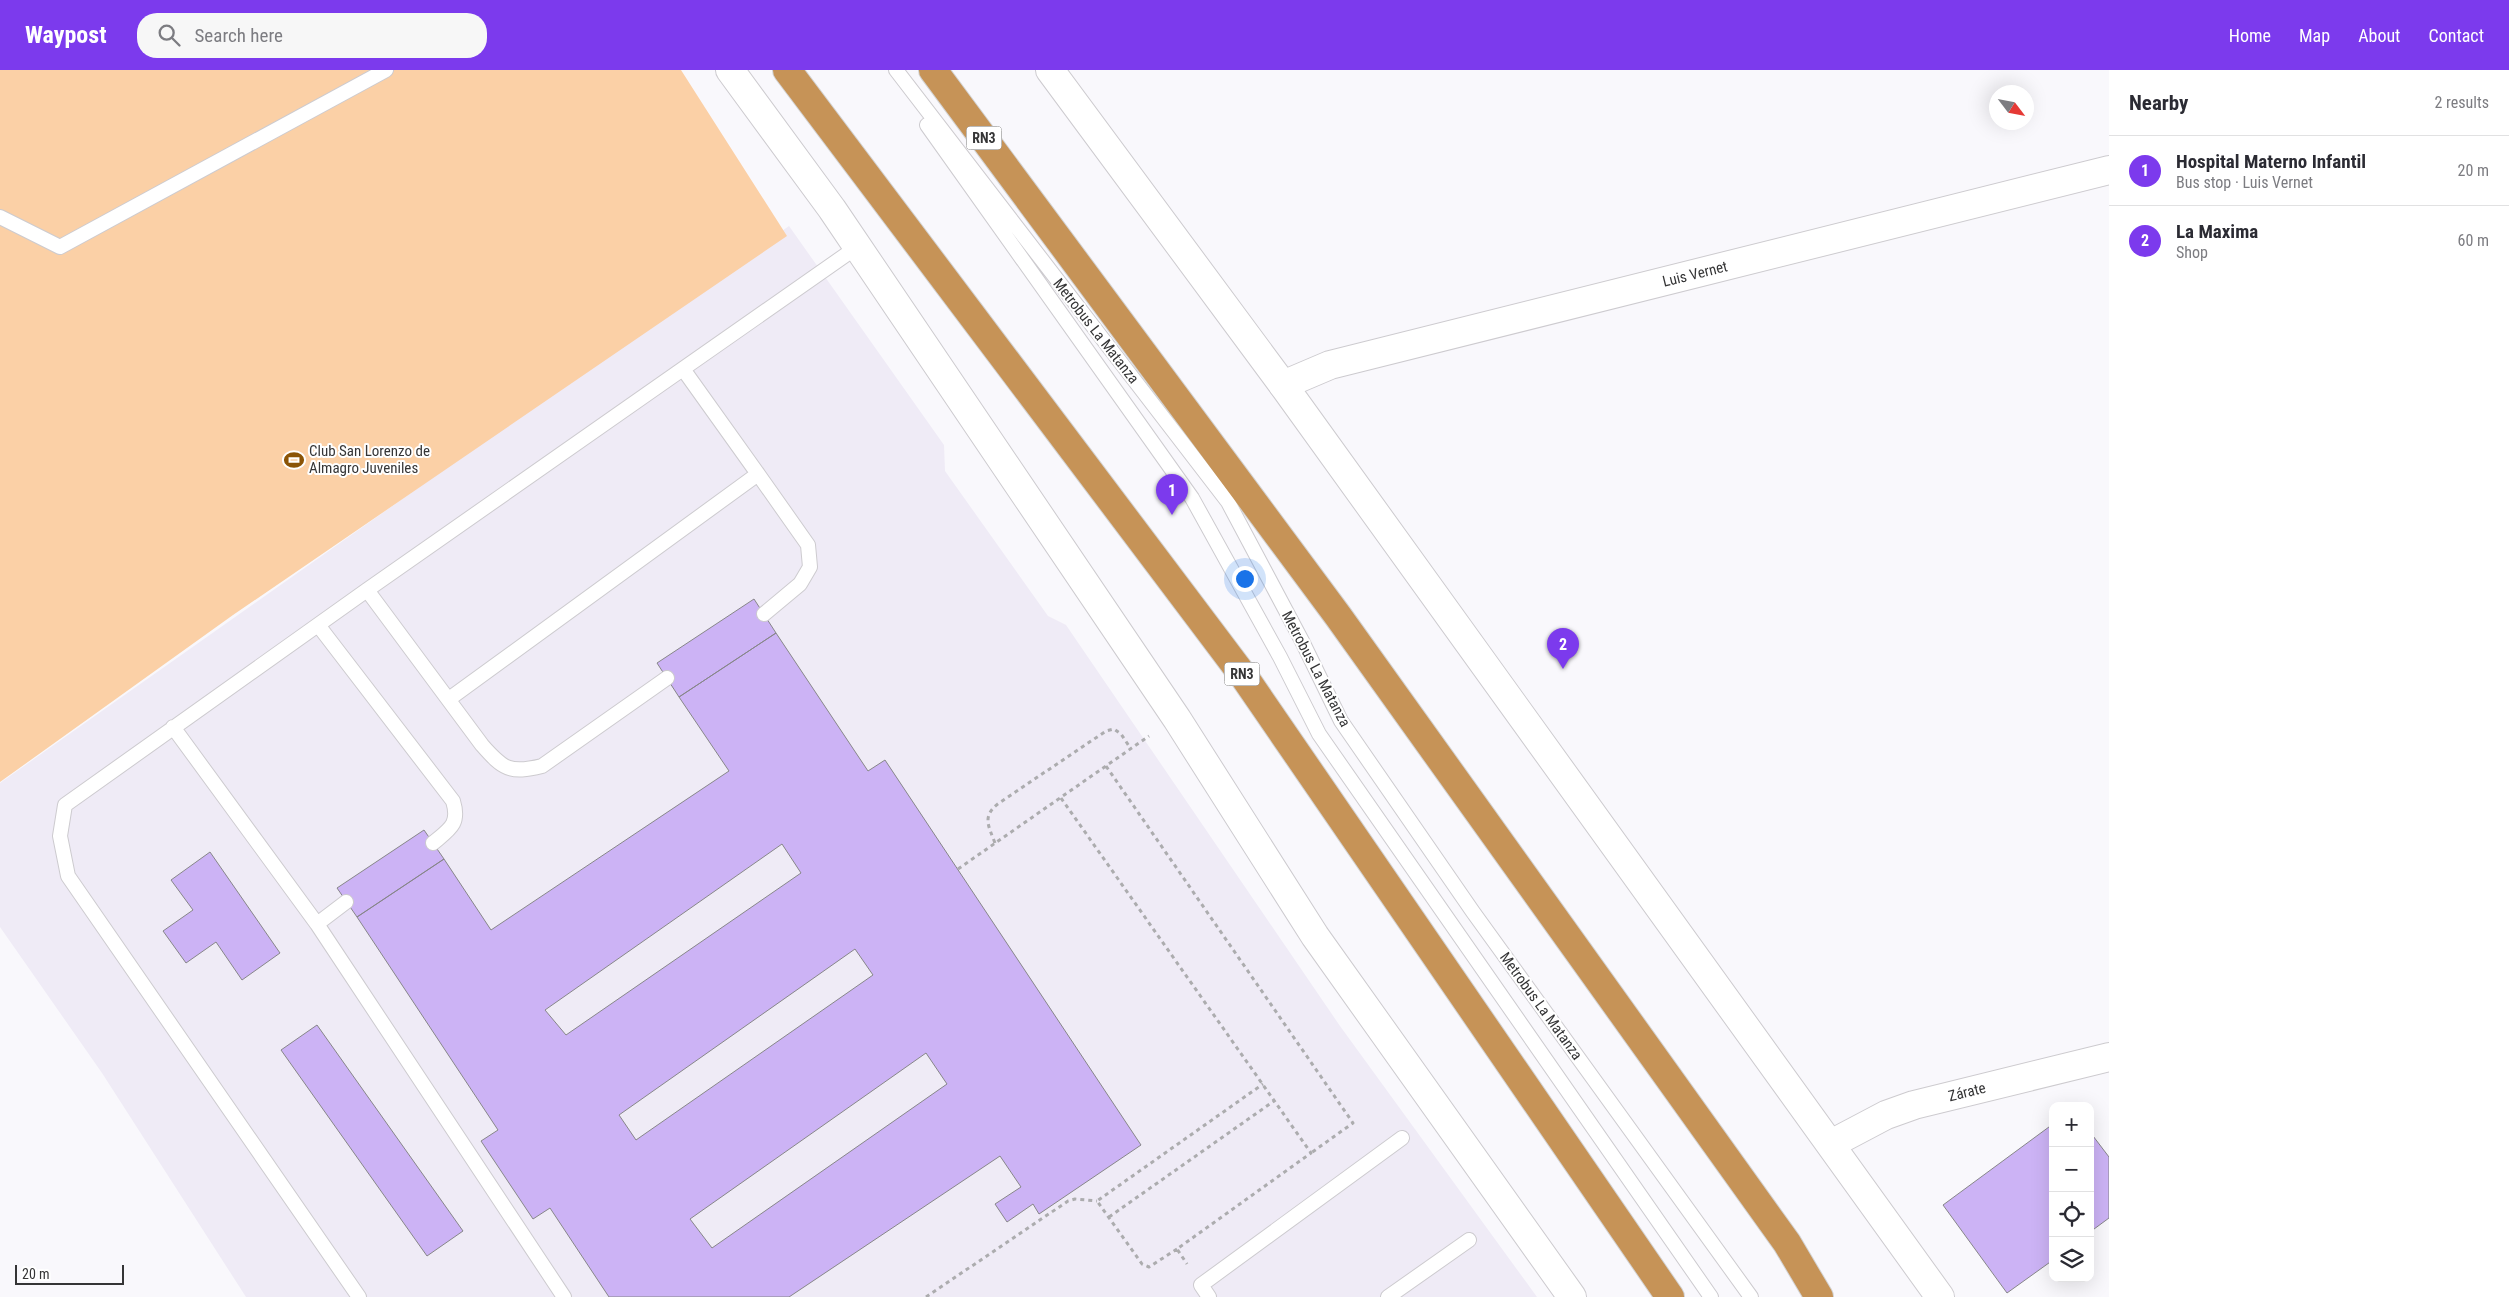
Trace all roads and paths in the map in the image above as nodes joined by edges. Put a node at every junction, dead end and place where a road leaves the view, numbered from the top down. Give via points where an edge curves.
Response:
1 (386, 70) edge
2 (730, 70) edge
3 (787, 70) edge
4 (887, 70) edge
5 (896, 70) edge
6 (933, 70) edge
7 (954, 70) edge
8 (1050, 70) edge
9 (2109, 170) edge
10 (1034, 205) junction
11 (0, 217) edge
12 (857, 247) junction
13 (683, 369) junction
14 (1283, 385) junction
15 (758, 474) junction
16 (367, 590) junction
17 (764, 614) dead end
18 (318, 625) junction
19 (667, 678) dead end
20 (449, 699) junction
21 (173, 727) junction
22 (1131, 748) dead end
23 (1126, 752) dead end
24 (1106, 766) junction
25 (1061, 798) junction
26 (433, 843) dead end
27 (995, 843) junction
28 (958, 869) dead end
29 (346, 902) dead end
30 (317, 924) junction
31 (2109, 1057) edge
32 (1263, 1084) junction
33 (1274, 1101) junction
34 (1402, 1138) dead end
35 (1831, 1144) junction
36 (1311, 1153) junction
37 (1097, 1201) junction
38 (1109, 1217) junction
39 (1469, 1240) dead end
40 (1177, 1249) junction
41 (1201, 1285) junction
42 (359, 1297) edge
43 (564, 1297) edge
44 (926, 1297) edge
45 (1210, 1297) edge
46 (1388, 1297) edge
47 (1572, 1297) edge
48 (1670, 1297) edge
49 (1711, 1297) edge
50 (1751, 1297) edge
51 (1819, 1297) edge
52 (1940, 1297) edge

1 - 11 lane via 60,247
2 - 12 street
3 - 48 highway, RN3 via 1245,678
4 - 49 lane, Metrobus La Matanza via 1192,498 1280,657 1318,734
5 - 50 lane, Metrobus La Matanza via 1228,502 1341,721 1479,920
6 - 10 highway, RN3
7 - 10 highway
8 - 14 street
9 - 14 street, Luis Vernet via 1330,365
10 - 51 highway, RN3 via 1344,624 1787,1243
12 - 13 lane
12 - 47 street via 1176,719 1315,936
13 - 15 lane
13 - 16 lane
14 - 35 street
15 - 17 lane via 808,544 810,567 800,584
15 - 20 lane
16 - 18 lane
16 - 20 lane
18 - 21 lane
18 - 26 lane via 453,801 456,814 452,828
19 - 20 lane via 542,766 521,771 499,764
21 - 30 lane
21 - 42 lane via 65,805 60,836 68,876
22 - 27 path via 1114,729 1106,731 990,809 988,825
23 - 24 path
24 - 25 path
24 - 36 path via 1353,1123
25 - 27 path
25 - 32 path
27 - 28 path
29 - 30 lane
30 - 43 lane
31 - 35 street, Zárate via 1914,1106 1886,1115
32 - 33 path
32 - 37 path
33 - 36 path
33 - 38 path
34 - 41 lane
35 - 52 street
36 - 40 path
37 - 38 path
37 - 44 path via 1075,1198 1068,1201
38 - 40 path via 1142,1264 1149,1267
39 - 46 lane
40 - 41 path
41 - 45 lane

